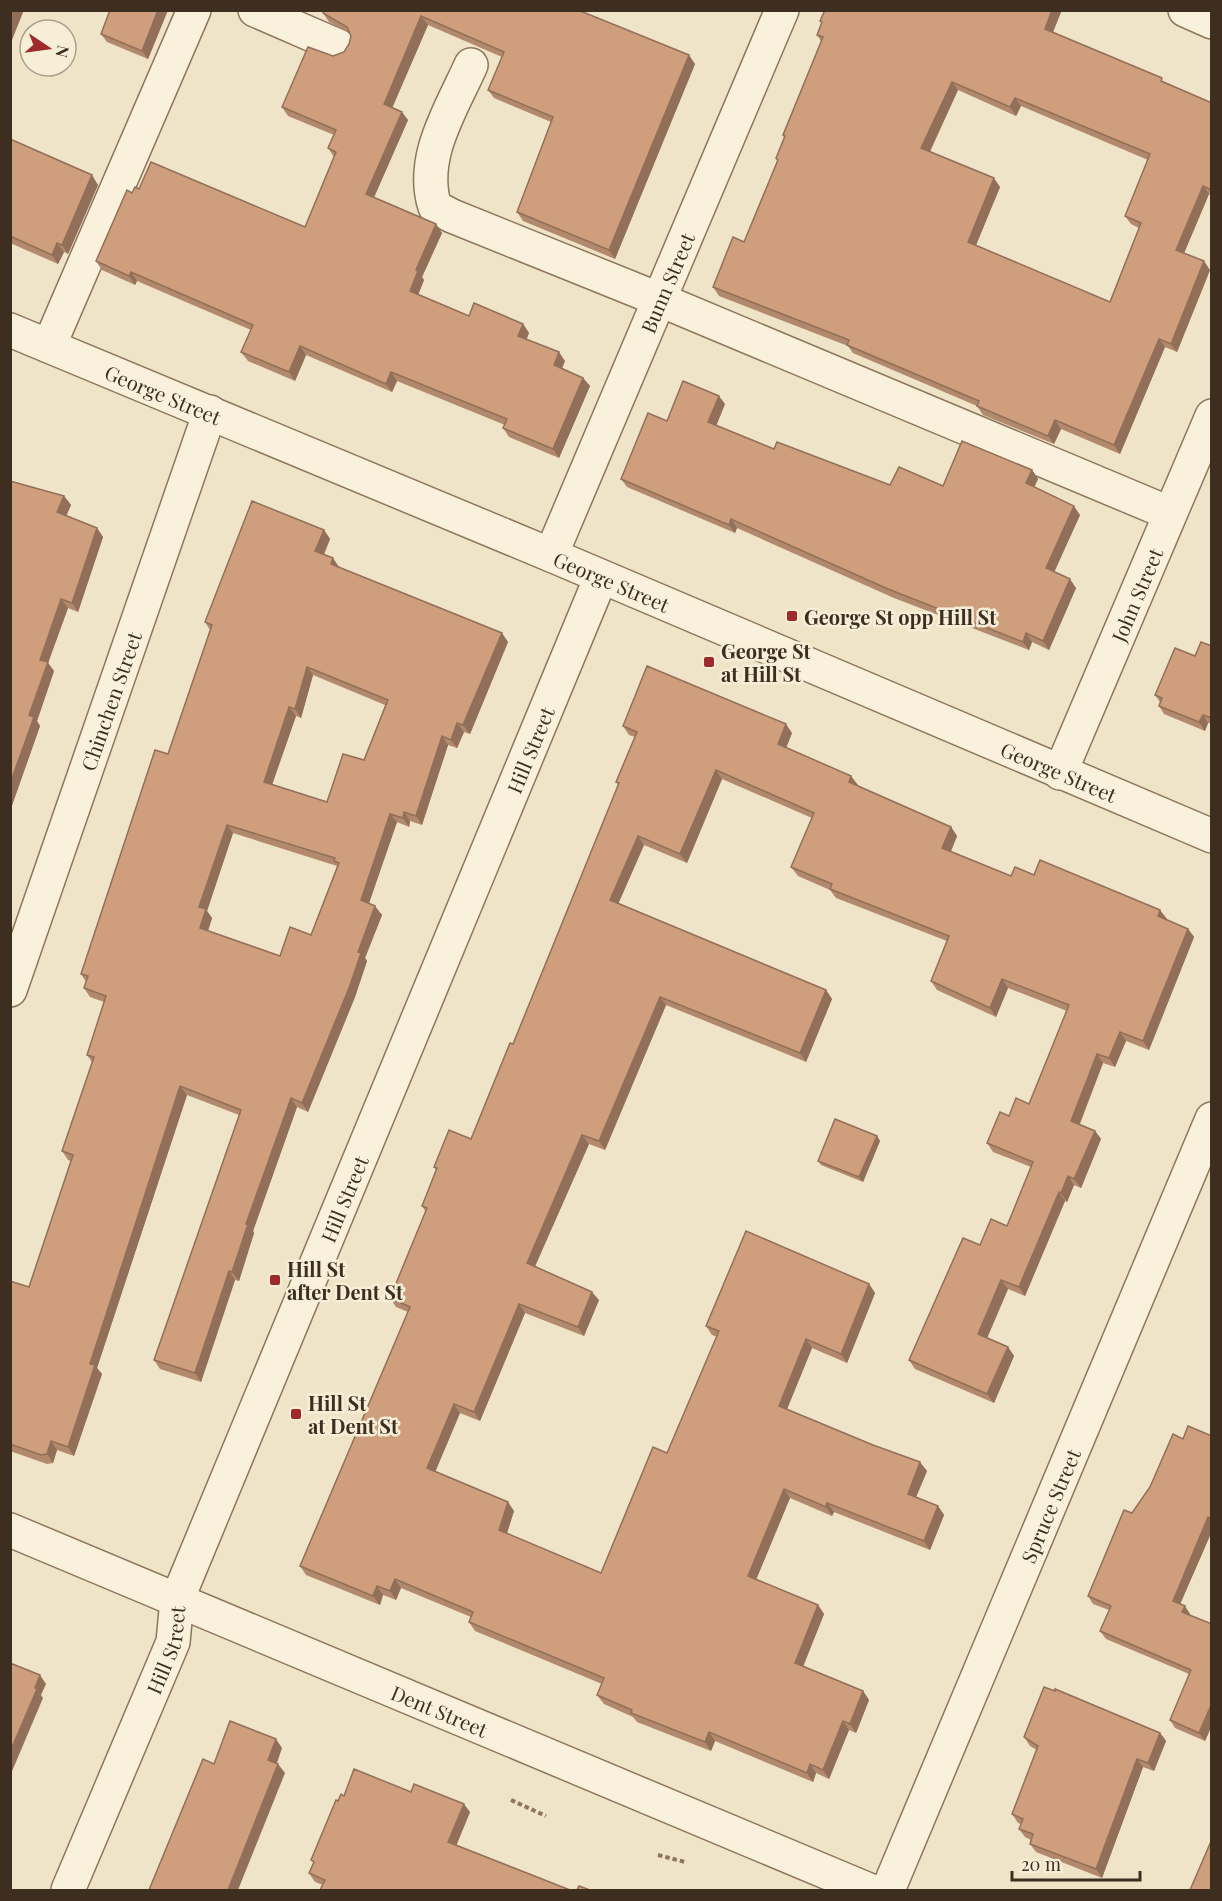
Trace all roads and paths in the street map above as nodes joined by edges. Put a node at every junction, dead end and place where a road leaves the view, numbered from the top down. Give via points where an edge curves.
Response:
1 (194, 10) edge
2 (255, 10) edge
3 (783, 10) edge
4 (1185, 10) edge
5 (1212, 22) edge
6 (338, 46) dead end
7 (471, 65) dead end
8 (658, 299) junction
9 (10, 330) edge
10 (49, 346) junction
11 (210, 412) junction
12 (1212, 416) edge
13 (1169, 513) junction
14 (551, 555) junction
15 (601, 576) junction
16 (1060, 773) junction
17 (1212, 836) edge
18 (10, 990) edge
19 (1212, 1119) edge
20 (10, 1530) edge
21 (177, 1600) junction
22 (511, 1800) dead end
23 (546, 1816) dead end
24 (658, 1855) dead end
25 (685, 1862) dead end
26 (68, 1890) edge
27 (868, 1890) edge
28 (888, 1890) edge

1 - 10 street
2 - 6 street
3 - 8 street, Bunn Street
4 - 5 street
7 - 8 street via 431,156 429,189 435,207
8 - 13 street
8 - 14 street, Bunn Street
9 - 10 street, George Street
10 - 11 street, George Street
11 - 14 street, George Street
11 - 18 street, Chinchen Street
12 - 13 street, John Street
13 - 16 street, John Street
14 - 15 street, George Street
15 - 16 street, George Street
15 - 21 street, Hill Street
16 - 17 street, George Street
19 - 28 street, Spruce Street
20 - 21 street, Dent Street
21 - 26 street, Hill Street via 173,1642
21 - 27 street, Dent Street
22 - 23 path
24 - 25 path

